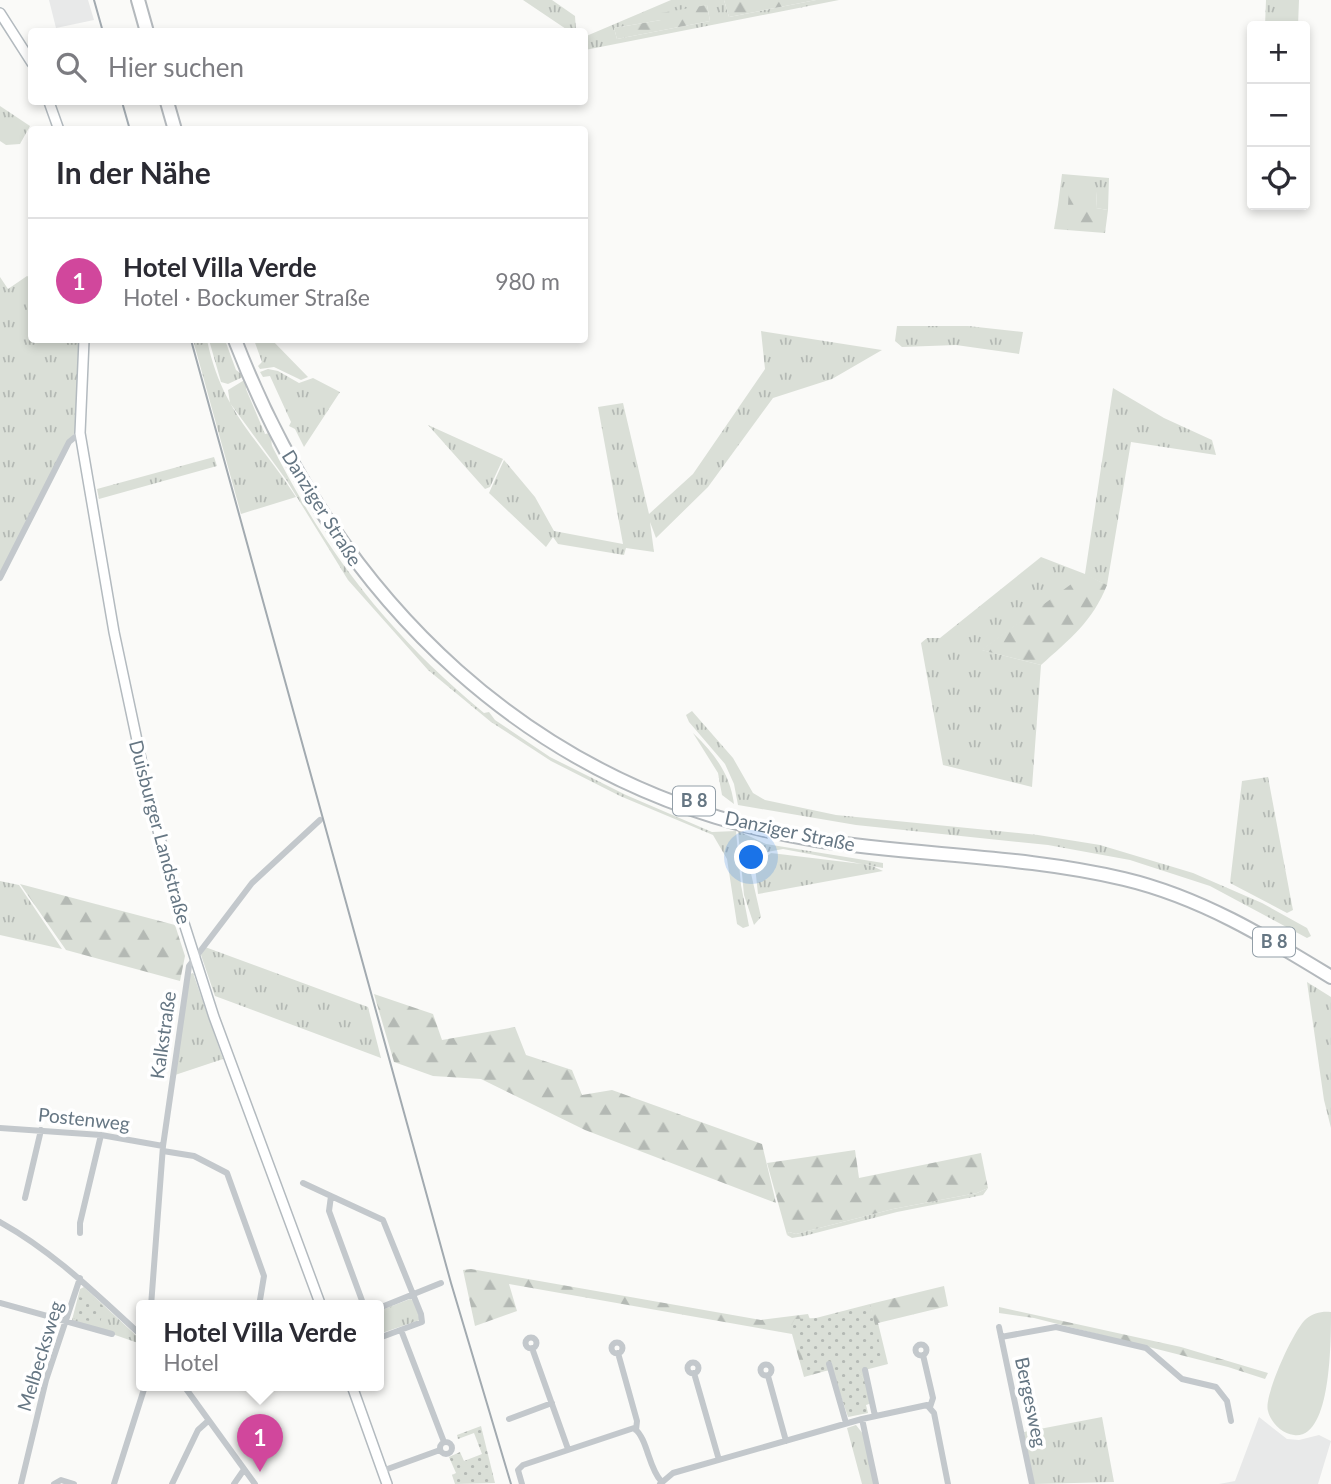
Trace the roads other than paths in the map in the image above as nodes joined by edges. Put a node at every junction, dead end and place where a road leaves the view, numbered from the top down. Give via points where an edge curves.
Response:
1 (130, 0) edge
2 (138, 0) edge
3 (0, 13) edge
4 (138, 28) edge
5 (146, 28) edge
6 (28, 57) edge
7 (50, 105) edge
8 (159, 105) edge
9 (168, 105) edge
10 (58, 126) edge
11 (165, 126) edge
12 (174, 126) edge
13 (84, 343) edge
14 (236, 343) edge
15 (244, 343) edge
16 (80, 433) junction
17 (0, 578) edge
18 (320, 820) dead end
19 (194, 958) junction
20 (1329, 975) edge
21 (0, 1128) edge
22 (41, 1130) junction
23 (101, 1135) junction
24 (163, 1149) junction
25 (303, 1183) dead end
26 (331, 1196) junction
27 (25, 1198) dead end
28 (0, 1222) edge
29 (80, 1234) dead end
30 (80, 1279) junction
31 (441, 1283) dead end
32 (412, 1295) junction
33 (151, 1300) edge
34 (260, 1300) edge
35 (319, 1300) edge
36 (362, 1300) edge
37 (0, 1303) edge
38 (384, 1306) edge
39 (68, 1321) junction
40 (999, 1326) dead end
41 (136, 1330) edge
42 (401, 1330) junction
43 (112, 1334) dead end
44 (384, 1336) edge
45 (1001, 1337) junction
46 (532, 1348) dead end
47 (618, 1353) dead end
48 (923, 1355) dead end
49 (829, 1364) dead end
50 (865, 1370) dead end
51 (694, 1373) dead end
52 (768, 1376) dead end
53 (143, 1391) edge
54 (189, 1391) edge
55 (354, 1391) edge
56 (552, 1403) junction
57 (930, 1407) junction
58 (875, 1416) junction
59 (509, 1419) dead end
60 (862, 1419) junction
61 (208, 1421) junction
62 (1231, 1421) dead end
63 (846, 1423) junction
64 (636, 1430) junction
65 (786, 1440) junction
66 (568, 1449) junction
67 (719, 1460) junction
68 (243, 1471) junction
69 (382, 1471) junction
70 (661, 1482) edge
71 (21, 1484) edge
72 (54, 1484) edge
73 (75, 1484) edge
74 (114, 1484) edge
75 (172, 1484) edge
76 (234, 1484) edge
77 (255, 1484) edge
78 (387, 1484) edge
79 (522, 1484) edge
80 (876, 1484) edge
81 (948, 1484) edge
82 (1032, 1484) edge

1 - 4 highway
2 - 5 highway
3 - 6 main road
7 - 10 main road
8 - 11 highway
9 - 12 highway
13 - 16 main road, Duisburger Landstraße
14 - 20 highway, Danziger Straße / B 8 via 296,472 375,587 469,682 572,753 675,802 771,831 871,848 1030,863 1127,880 1221,914
15 - 20 highway, Danziger Straße / B 8 via 304,470 387,589 473,674 540,725 586,752 682,797 772,824 1053,858 1130,873 1225,907
16 - 17 street via 69,442
16 - 19 main road, Duisburger Landstraße via 139,758
18 - 19 street, Kalkstraße via 252,883
19 - 24 street, Kalkstraße via 188,969
19 - 35 main road, Duisburger Landstraße
21 - 22 street, Postenweg
22 - 23 street, Postenweg
22 - 27 street
23 - 24 street, Postenweg
23 - 29 street
24 - 33 street, Kalkstraße
24 - 34 street, Postenweg via 194,1156 227,1174 264,1276
25 - 26 street
26 - 32 street via 383,1220
26 - 36 street via 329,1211
28 - 30 street via 34,1241
30 - 39 street, Melbecksweg
30 - 41 street
31 - 32 street
32 - 38 street
32 - 42 street via 422,1322
37 - 39 street
39 - 43 street
39 - 71 street, Melbecksweg via 46,1380
40 - 45 street, Bergesweg
42 - 44 street
42 - 69 street via 444,1442 440,1450
45 - 62 street via 1051,1326 1146,1348 1182,1379 1216,1387 1225,1397
45 - 82 street, Bergesweg
46 - 56 street
47 - 64 street
48 - 57 street via 933,1398
49 - 63 street
50 - 58 street
51 - 67 street
52 - 65 street
53 - 74 street
54 - 61 street
55 - 69 main road
56 - 59 street
56 - 66 street
57 - 58 street
57 - 81 street
58 - 60 street
60 - 63 street
60 - 80 street
61 - 68 street
61 - 75 street via 198,1430
63 - 65 street
64 - 66 street
64 - 70 street
65 - 67 street
66 - 79 street via 521,1466
67 - 70 street via 673,1473
68 - 76 street
68 - 77 street
69 - 78 main road
72 - 73 street via 61,1480

